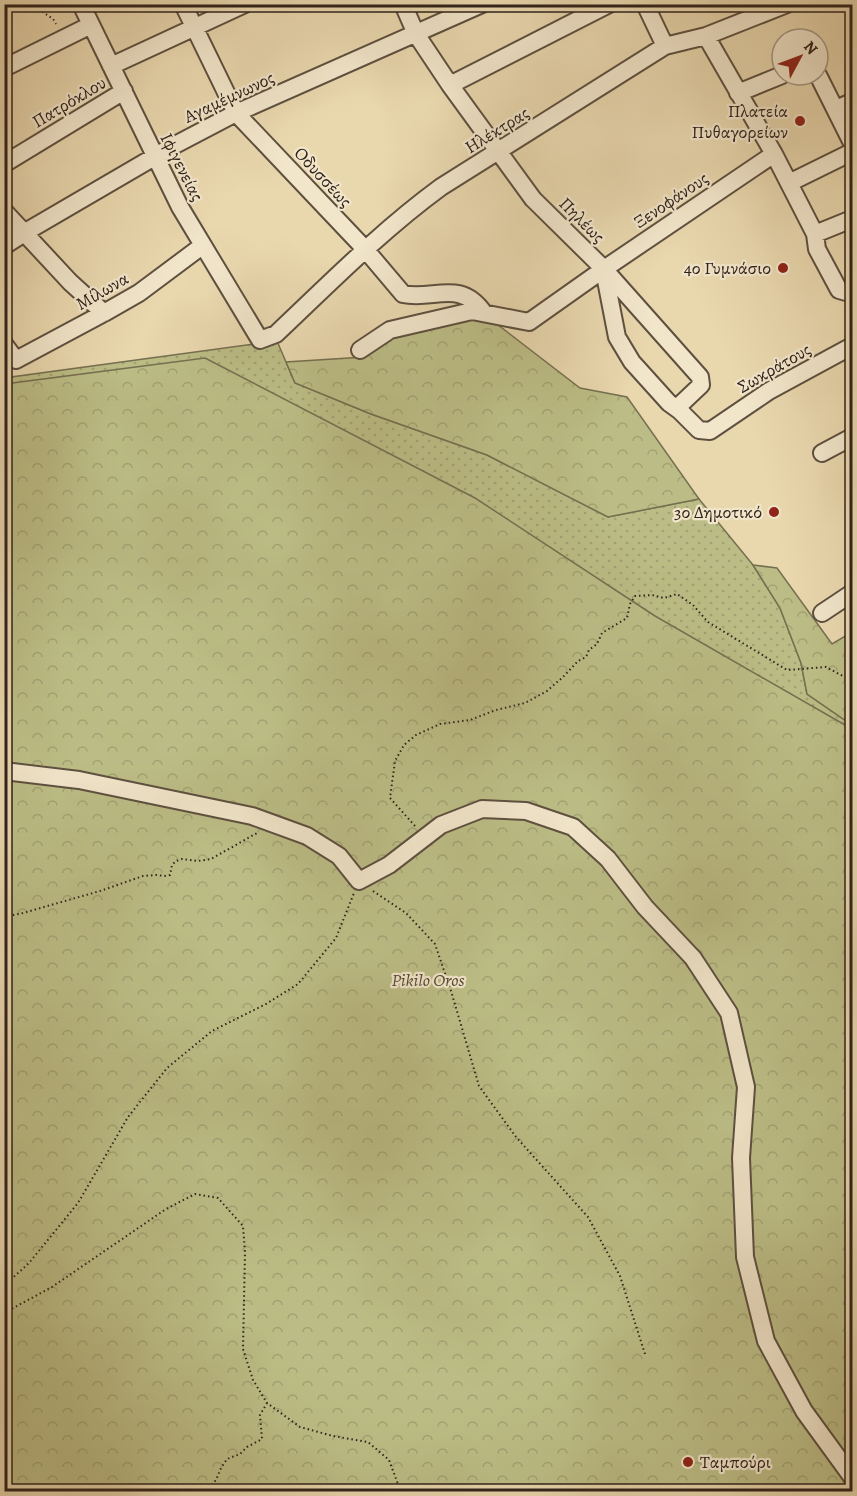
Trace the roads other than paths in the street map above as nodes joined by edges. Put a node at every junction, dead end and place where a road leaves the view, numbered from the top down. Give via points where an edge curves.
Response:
1 (81, 4) edge
2 (183, 4) edge
3 (245, 4) edge
4 (403, 4) edge
5 (482, 4) edge
6 (609, 4) edge
7 (645, 4) edge
8 (788, 4) edge
9 (766, 8) edge
10 (91, 25) junction
11 (193, 27) junction
12 (417, 34) junction
13 (706, 36) junction
14 (665, 46) junction
15 (111, 66) junction
16 (4, 68) edge
17 (770, 80) edge
18 (450, 85) junction
19 (824, 87) edge
20 (123, 91) junction
21 (738, 93) junction
22 (852, 102) edge
23 (836, 109) junction
24 (236, 113) junction
25 (852, 143) edge
26 (499, 151) junction
27 (852, 152) edge
28 (774, 154) junction
29 (154, 157) junction
30 (4, 164) edge
31 (789, 183) junction
32 (4, 211) edge
33 (852, 219) edge
34 (24, 233) junction
35 (814, 234) junction
36 (4, 246) edge
37 (202, 246) junction
38 (365, 249) junction
39 (604, 269) junction
40 (846, 290) edge
41 (104, 313) junction
42 (484, 313) junction
43 (260, 340) joint
44 (4, 344) edge
45 (852, 346) edge
46 (360, 350) dead end
47 (680, 411) junction
48 (852, 437) edge
49 (822, 453) dead end
50 (852, 593) edge
51 (822, 614) dead end
52 (4, 771) edge
53 (852, 1477) edge

1 - 10 street, Ιφιγενείας
2 - 11 street, Οδυσσέως
3 - 11 street
4 - 12 street, Πηλέως
5 - 12 street, Αγαμέμνωνος
6 - 18 street
7 - 14 street
8 - 9 street, Ηλέκτρας
9 - 13 street, Ηλέκτρας
10 - 15 street, Ιφιγενείας
10 - 16 street
11 - 15 street
11 - 24 street, Οδυσσέως
12 - 18 street, Πηλέως
12 - 24 street, Αγαμέμνωνος
13 - 14 street, Ηλέκτρας
13 - 21 street
14 - 26 street, Ηλέκτρας
15 - 20 street, Ιφιγενείας
17 - 21 street
18 - 26 street, Πηλέως
19 - 23 street
20 - 29 street, Ιφιγενείας
20 - 30 street, Πατρόκλου
21 - 28 street
22 - 23 street
23 - 25 street
24 - 29 street, Αγαμέμνωνος
24 - 38 street, Οδυσσέως
26 - 38 street, Ηλέκτρας via 412,208
26 - 39 street, Πηλέως via 533,199
27 - 31 street
28 - 31 street
28 - 39 street, Ξενοφάνους
29 - 34 street, Αγαμέμνωνος
29 - 37 street, Ιφιγενείας
31 - 35 street
32 - 34 street
33 - 35 street
34 - 36 street, Αγαμέμνωνος
34 - 41 street
35 - 40 street via 817,249
37 - 41 street, Μίλωνα
37 - 43 street, Ιφιγενείας
38 - 42 street, Οδυσσέως via 403,294 453,293 469,298
38 - 43 street, Ηλέκτρας via 276,334
39 - 42 street, Ξενοφάνους via 530,322
39 - 47 street via 617,337 632,362
39 - 47 street, Πηλέως via 700,377 700,384 682,403
41 - 44 street, Μίλωνα via 16,360
42 - 46 street, Ξενοφάνους via 472,311 390,330
45 - 47 street, Σωκράτους via 769,391 710,430 699,430
48 - 49 street
50 - 51 street
52 - 53 street via 79,780 252,816 307,836 339,856 358,882 389,865 441,825 482,809 526,811 573,828 608,859 645,908 693,958 729,1013 746,1087 741,1158 745,1257 766,1341 804,1411

